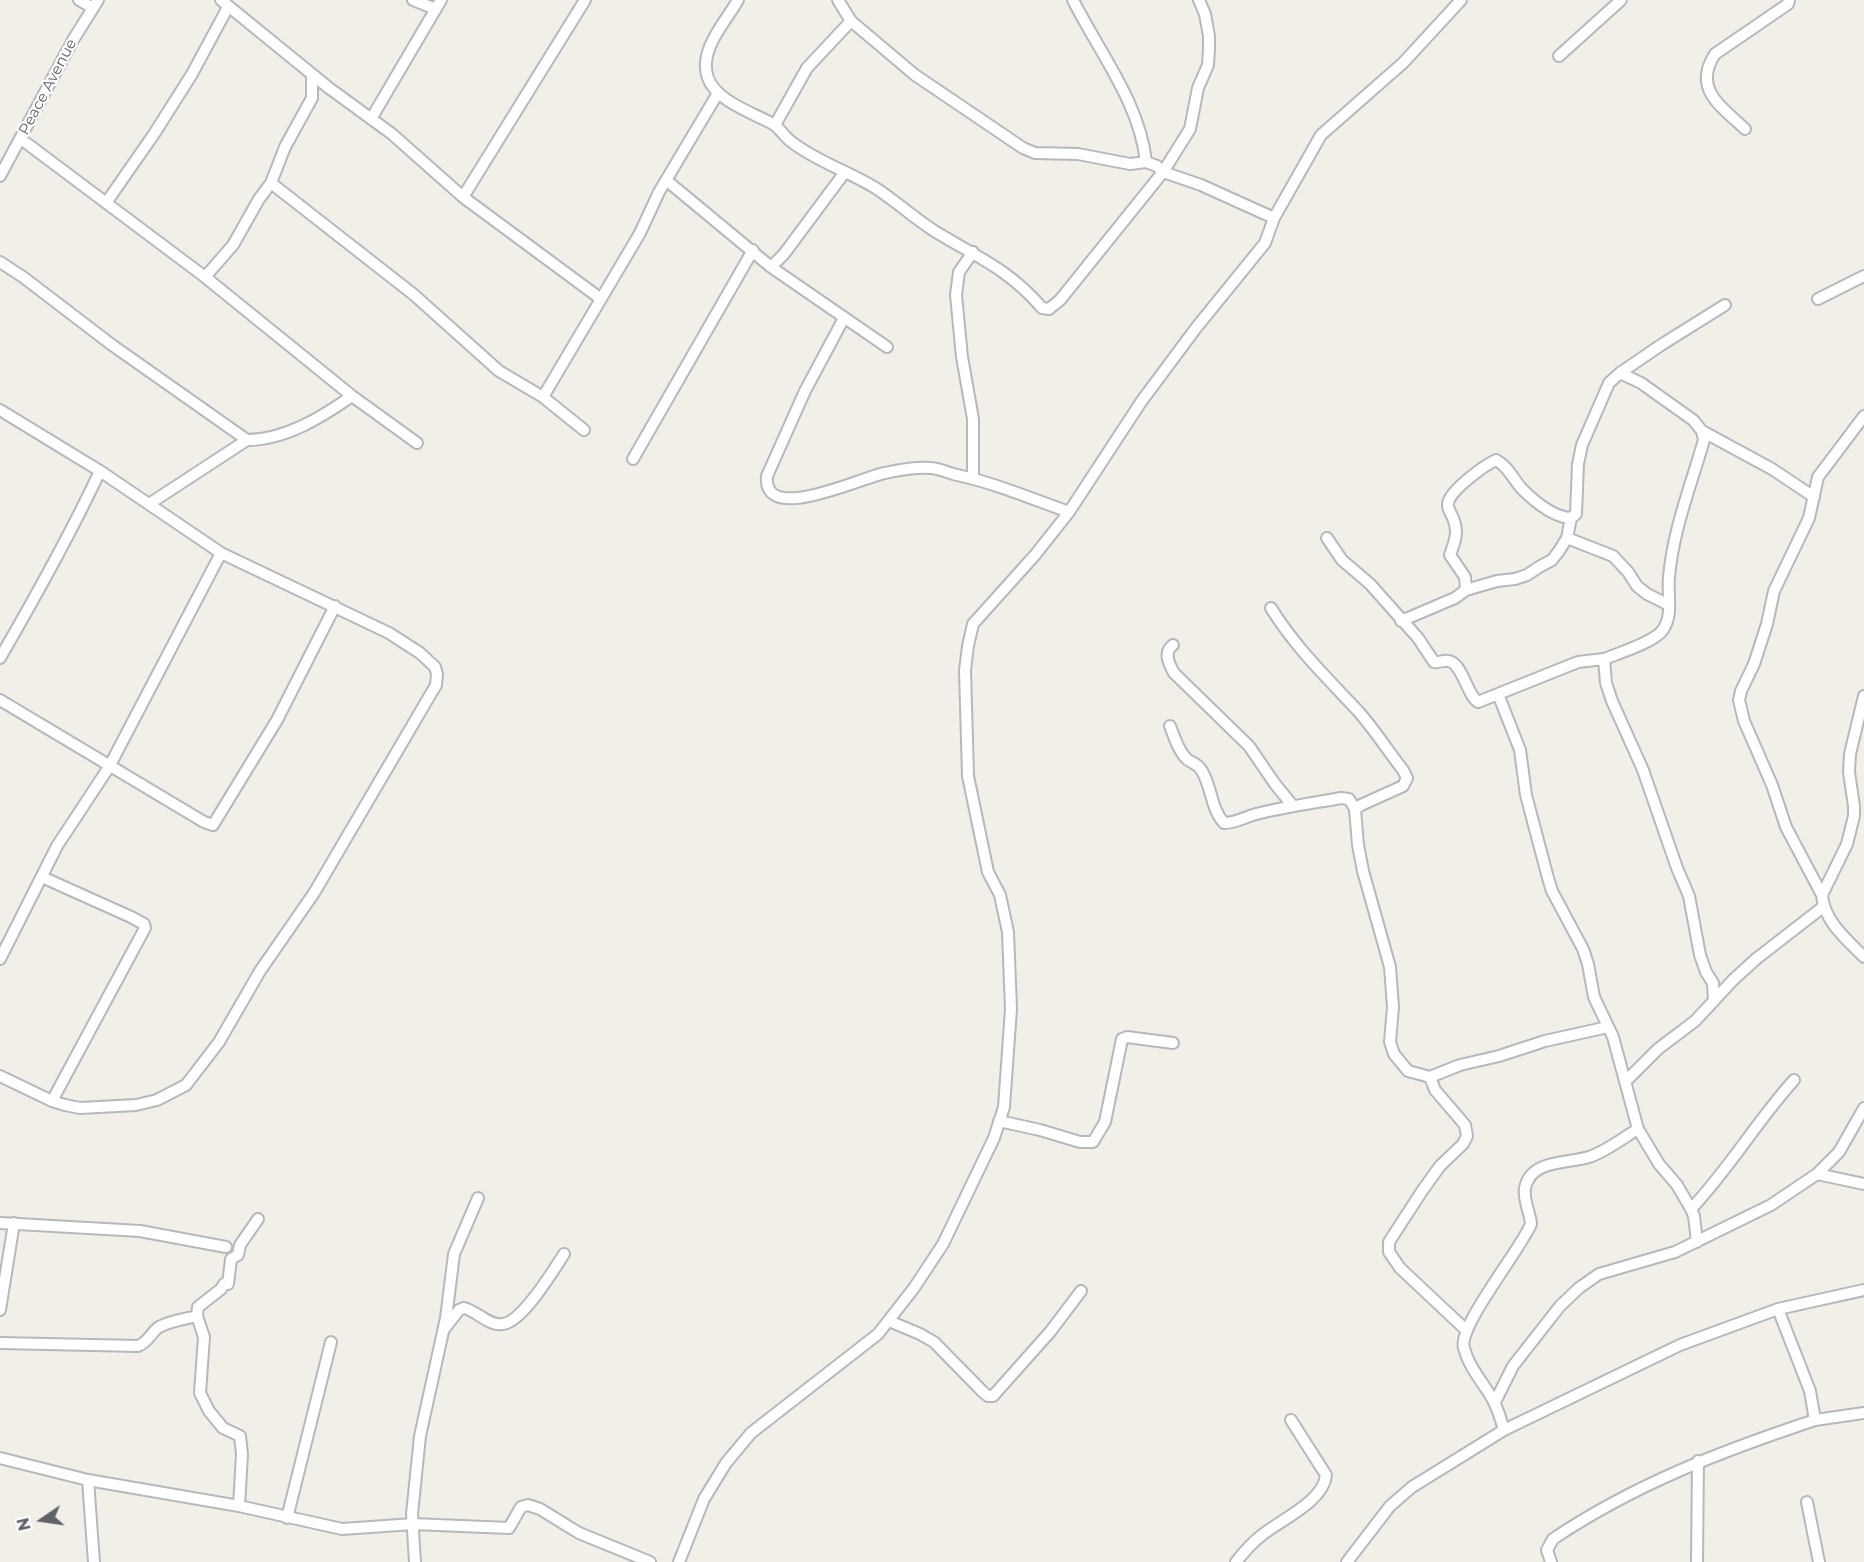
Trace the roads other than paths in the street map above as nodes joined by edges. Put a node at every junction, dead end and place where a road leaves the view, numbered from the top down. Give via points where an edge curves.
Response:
1 (79, 0) edge
2 (413, 0) edge
3 (585, 0) edge
4 (738, 0) edge
5 (839, 0) edge
6 (1073, 0) edge
7 (1200, 0) edge
8 (1461, 0) edge
9 (1621, 0) edge
10 (1789, 0) edge
11 (95, 4) edge
12 (224, 4) edge
13 (438, 5) edge
14 (851, 21) junction
15 (1559, 56) dead end
16 (312, 74) junction
17 (328, 88) junction
18 (718, 93) junction
19 (312, 98) junction
20 (371, 119) junction
21 (775, 125) junction
22 (1745, 129) dead end
23 (21, 139) junction
24 (1146, 162) junction
25 (845, 172) junction
26 (1163, 172) junction
27 (0, 176) edge
28 (666, 180) junction
29 (271, 183) junction
30 (463, 197) junction
31 (106, 202) junction
32 (1274, 218) junction
33 (753, 250) junction
34 (973, 252) junction
35 (0, 262) edge
36 (771, 267) junction
37 (1864, 276) edge
38 (205, 277) junction
39 (601, 299) junction
40 (1818, 299) dead end
41 (1725, 305) dead end
42 (844, 318) junction
43 (887, 347) dead end
44 (1620, 373) junction
45 (352, 396) junction
46 (543, 396) junction
47 (1, 414) edge
48 (1864, 416) edge
49 (584, 430) dead end
50 (1702, 431) junction
51 (247, 440) junction
52 (417, 443) dead end
53 (633, 459) dead end
54 (100, 471) junction
55 (973, 477) junction
56 (1814, 497) junction
57 (149, 504) junction
58 (1069, 512) junction
59 (1571, 518) junction
60 (1327, 538) dead end
61 (1567, 538) junction
62 (222, 553) junction
63 (1466, 590) junction
64 (1669, 605) junction
65 (335, 606) junction
66 (1271, 608) dead end
67 (1401, 621) junction
68 (1173, 645) dead end
69 (0, 658) edge
70 (1604, 659) junction
71 (1498, 694) junction
72 (1864, 696) edge
73 (1, 705) edge
74 (1170, 726) dead end
75 (109, 767) junction
76 (1293, 806) junction
77 (1355, 809) junction
78 (42, 877) junction
79 (1822, 895) junction
80 (1823, 908) junction
81 (1864, 957) edge
82 (0, 959) edge
83 (1733, 980) junction
84 (1713, 982) junction
85 (1714, 1001) junction
86 (1608, 1028) junction
87 (1173, 1043) dead end
88 (0, 1076) edge
89 (1430, 1077) junction
90 (1794, 1080) dead end
91 (1625, 1082) junction
92 (52, 1101) junction
93 (1864, 1108) edge
94 (999, 1122) junction
95 (1638, 1129) junction
96 (1817, 1174) junction
97 (1864, 1184) edge
98 (478, 1198) dead end
99 (1691, 1209) junction
100 (258, 1219) dead end
101 (0, 1223) edge
102 (14, 1223) junction
103 (1697, 1242) junction
104 (226, 1247) dead end
105 (564, 1254) dead end
106 (1864, 1290) edge
107 (1081, 1291) dead end
108 (1778, 1309) junction
109 (0, 1310) edge
110 (197, 1316) junction
111 (889, 1321) junction
112 (443, 1330) junction
113 (1466, 1330) junction
114 (331, 1342) dead end
115 (0, 1343) edge
116 (1495, 1402) junction
117 (1864, 1413) edge
118 (1291, 1420) dead end
119 (1815, 1420) junction
120 (1504, 1430) junction
121 (0, 1458) edge
122 (1698, 1461) junction
123 (88, 1480) junction
124 (1807, 1502) dead end
125 (239, 1506) junction
126 (286, 1518) junction
127 (413, 1524) junction
128 (94, 1562) edge
129 (415, 1562) edge
130 (650, 1562) edge
131 (679, 1562) edge
132 (1236, 1562) edge
133 (1347, 1562) edge
134 (1551, 1562) edge
135 (1697, 1562) edge
136 (1818, 1562) edge

1 - 11 street
2 - 13 street
3 - 30 street
4 - 18 street via 709,48 705,64 708,80
5 - 14 street
6 - 24 street via 1130,103
7 - 26 street via 1209,36 1208,65 1198,88 1190,129
8 - 32 street via 1403,63 1321,135
9 - 15 street
10 - 22 street via 1715,54 1710,62 1707,86 1714,99
11 - 23 street, Peace Avenue
12 - 16 street
12 - 31 street via 192,74
13 - 20 street
14 - 21 street via 807,68
14 - 24 street via 915,75 1023,148 1035,153 1078,154 1130,164
16 - 17 street
16 - 19 street
17 - 19 street
17 - 20 street
18 - 21 street
18 - 28 street
19 - 29 street via 285,147
20 - 30 street
21 - 25 street via 792,143
23 - 27 street, Peace Avenue
23 - 31 street
24 - 26 street
25 - 34 street
25 - 36 street
26 - 32 street
26 - 34 street via 1049,309 1042,308 1018,282
28 - 33 street
28 - 39 street
29 - 38 street via 233,245
29 - 46 street via 413,294 500,371
30 - 39 street
31 - 38 street
32 - 58 street via 1265,243 1141,402
33 - 36 street
33 - 53 street
34 - 55 street via 959,272 956,295 959,340 973,418
35 - 51 street
36 - 42 street
37 - 40 street
38 - 45 street
39 - 46 street
41 - 44 street
42 - 43 street
42 - 55 street via 805,391 767,476 768,490 781,499 798,499 864,478 919,468
44 - 50 street via 1641,383
44 - 59 street via 1609,383 1582,445 1576,514
45 - 51 street via 295,429 264,440
45 - 52 street
46 - 49 street
47 - 54 street
48 - 56 street via 1818,477
50 - 56 street
50 - 64 street via 1704,440 1674,545 1668,578
51 - 57 street
54 - 57 street
54 - 69 street via 80,515
55 - 58 street
56 - 79 street via 1809,518 1774,591 1767,624 1739,700 1786,827
57 - 62 street
58 - 94 street via 974,624 965,670 968,776 988,872 1000,896 1008,932 1011,1009 1004,1107
59 - 61 street
59 - 63 street via 1558,516 1522,489 1503,464 1496,460 1488,464 1455,490 1448,501 1457,541 1450,555 1465,577
60 - 67 street via 1342,560 1370,584
61 - 63 street via 1552,560 1527,575
61 - 64 street via 1608,553 1620,562 1637,586
62 - 65 street
62 - 75 street
63 - 67 street
64 - 70 street via 1667,623 1660,633
65 - 75 street via 277,720 213,825
65 - 92 street via 420,653 435,667 436,685 314,893 260,971 219,1042 186,1085 157,1100 136,1105 80,1107
66 - 77 street via 1286,631 1359,712 1407,778 1403,786
67 - 71 street via 1434,662 1452,662 1474,700 1484,701
68 - 76 street via 1167,653 1174,673 1249,746
70 - 71 street via 1578,662
70 - 84 street via 1612,701 1643,770 1689,896 1700,955
71 - 86 street via 1520,750 1526,795 1552,891 1583,949 1594,997
72 - 79 street via 1850,754 1854,816 1847,844
73 - 75 street
74 - 76 street via 1183,754 1202,771 1224,824
75 - 78 street via 57,846
76 - 77 street via 1341,798 1349,799
77 - 89 street via 1363,871 1390,967 1390,1042 1408,1071
78 - 82 street
78 - 92 street via 131,917 145,928
79 - 80 street
80 - 81 street
80 - 83 street
83 - 84 street
83 - 85 street
84 - 85 street
85 - 91 street
86 - 89 street via 1545,1041
86 - 91 street
87 - 94 street via 1122,1039 1105,1122 1093,1142
88 - 92 street
89 - 113 street via 1465,1125 1467,1136 1422,1191 1389,1242 1389,1252 1400,1268
90 - 99 street
91 - 95 street
93 - 96 street via 1839,1152
94 - 111 street via 943,1244
95 - 99 street
95 - 113 street via 1590,1157 1540,1167 1532,1174 1524,1190 1531,1224
96 - 97 street
96 - 103 street via 1771,1205
98 - 112 street via 454,1254
99 - 103 street
100 - 110 street via 240,1245 238,1255 231,1259 228,1284 198,1307
101 - 102 street
102 - 104 street via 140,1231
102 - 109 street
103 - 116 street via 1657,1259 1599,1274 1579,1288 1513,1366
105 - 112 street via 529,1305 509,1321 494,1323 464,1308
106 - 108 street
107 - 111 street via 1050,1332 988,1396 934,1342
108 - 119 street via 1810,1391
108 - 120 street via 1680,1345
110 - 115 street via 162,1326 138,1346
110 - 125 street via 204,1337 200,1393 223,1428 240,1436
111 - 131 street via 878,1334 751,1433 704,1499
112 - 127 street via 420,1436
113 - 116 street via 1462,1344 1465,1353
114 - 126 street
116 - 120 street
117 - 119 street
118 - 132 street via 1326,1475 1325,1486 1310,1502 1262,1535
119 - 122 street
120 - 133 street via 1412,1487 1390,1506
121 - 123 street
122 - 134 street via 1629,1493 1553,1539 1547,1550
122 - 135 street
123 - 125 street
123 - 128 street
124 - 136 street
125 - 126 street
126 - 127 street via 342,1529
127 - 129 street
127 - 130 street via 509,1528 521,1507 528,1505 579,1533

